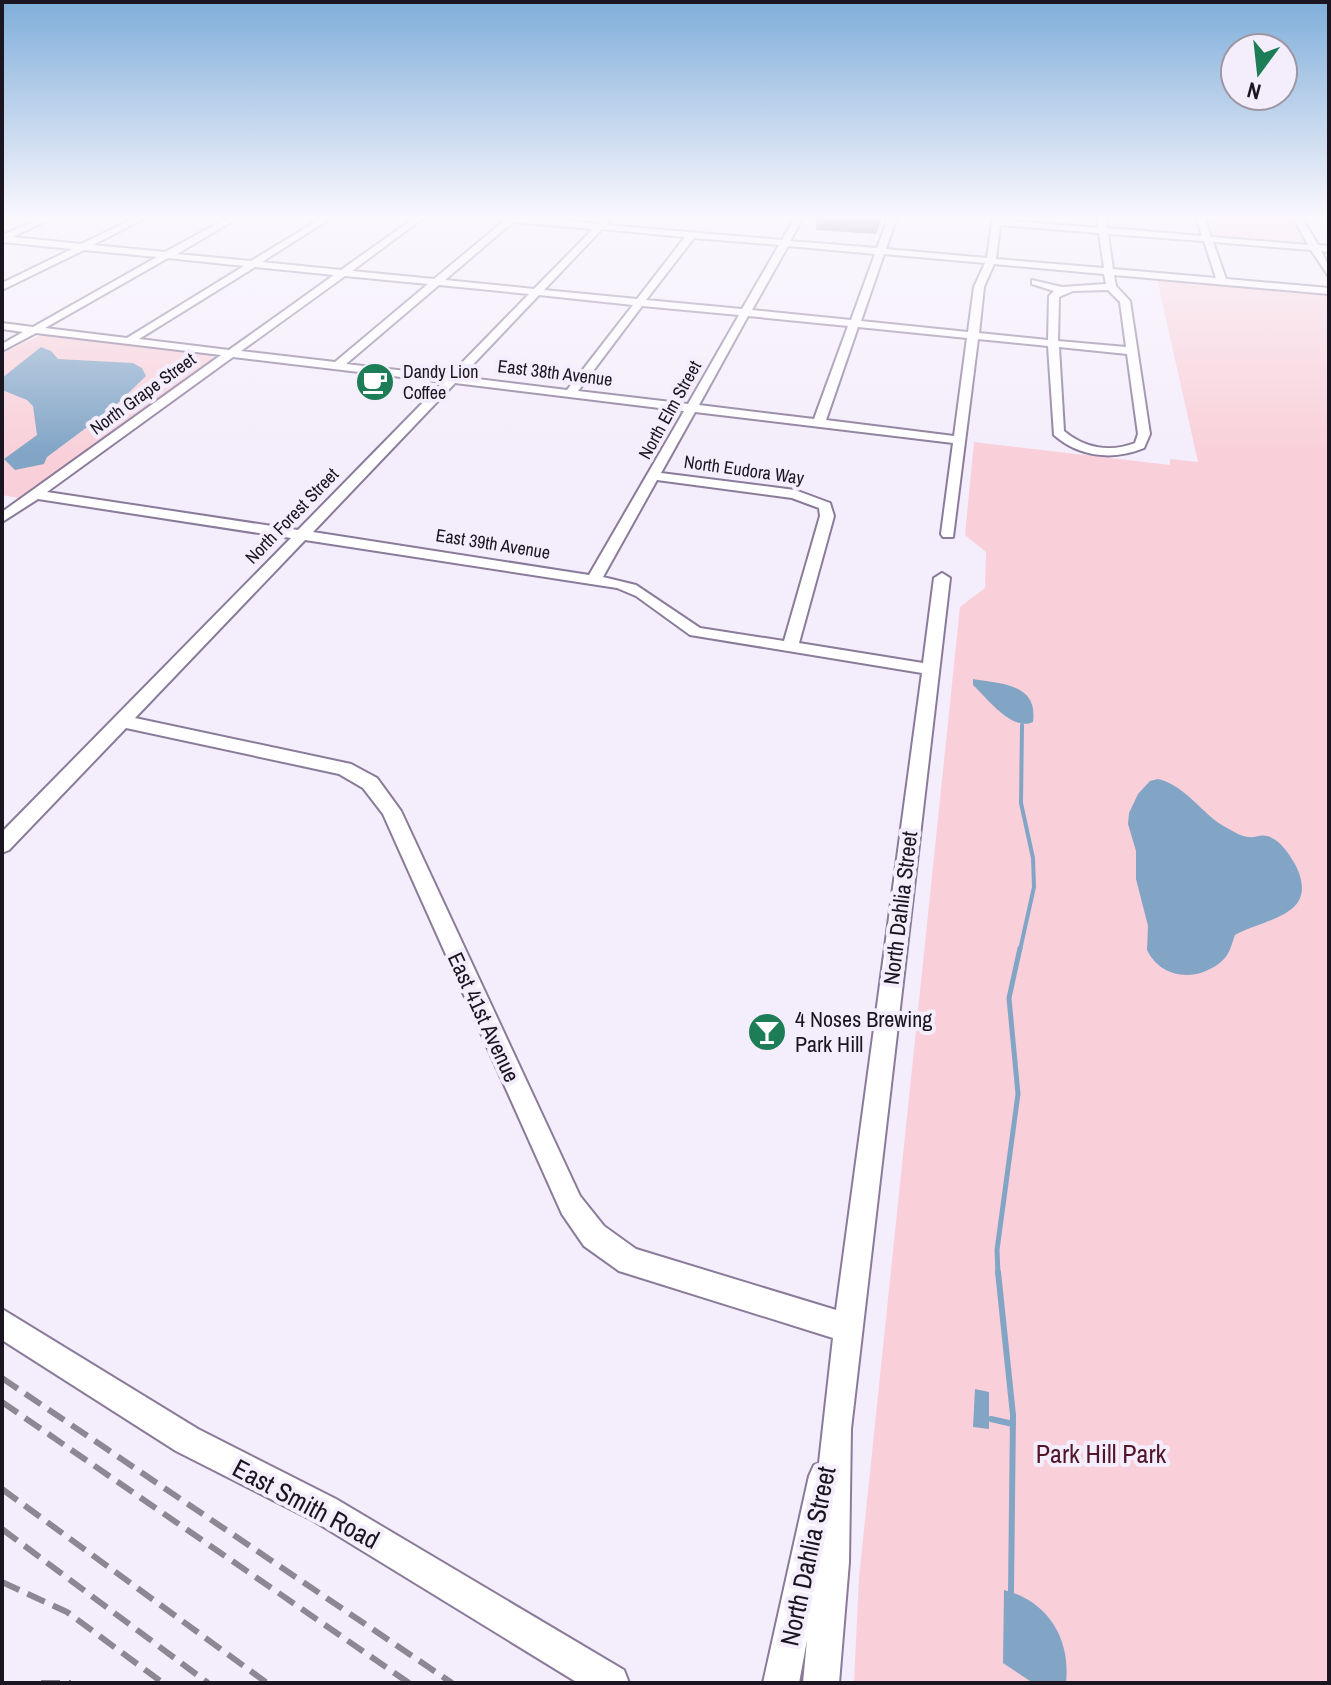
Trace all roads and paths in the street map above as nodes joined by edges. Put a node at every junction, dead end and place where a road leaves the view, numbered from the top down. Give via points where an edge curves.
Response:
1 (96, 295) edge
2 (203, 295) edge
3 (313, 295) edge
4 (421, 295) edge
5 (534, 295) edge
6 (564, 295) edge
7 (644, 295) edge
8 (756, 295) edge
9 (865, 295) edge
10 (979, 295) edge
11 (1055, 295) edge
12 (1119, 295) edge
13 (638, 302) junction
14 (746, 313) junction
15 (855, 323) junction
16 (2, 326) edge
17 (34, 330) junction
18 (973, 335) junction
19 (129, 341) junction
20 (1053, 343) junction
21 (2, 348) edge
22 (1130, 351) junction
23 (231, 353) junction
24 (337, 366) junction
25 (453, 379) junction
26 (570, 393) junction
27 (691, 408) junction
28 (819, 423) junction
29 (960, 440) junction
30 (653, 476) junction
31 (35, 494) junction
32 (2, 518) edge
33 (948, 534) dead end
34 (302, 535) junction
35 (942, 578) dead end
36 (594, 580) junction
37 (790, 647) junction
38 (930, 669) junction
39 (121, 721) junction
40 (2, 845) edge
41 (2, 1323) edge
42 (848, 1328) junction
43 (836, 1429) junction
44 (611, 1683) edge
45 (781, 1683) edge
46 (821, 1683) edge

1 - 17 street
2 - 19 street
3 - 23 street, North Grape Street
4 - 24 street
5 - 25 street, North Forest Street
6 - 13 street
7 - 13 street
8 - 14 street, North Elm Street
9 - 15 street
10 - 18 street
11 - 20 street
12 - 22 street via 1125,301
13 - 14 street
13 - 26 street
14 - 15 street
14 - 27 street, North Elm Street
15 - 18 street
15 - 28 street
16 - 17 street, East 38th Avenue
17 - 19 street, East 38th Avenue
17 - 21 street
18 - 20 street
18 - 29 street
19 - 23 street, East 38th Avenue
20 - 22 street
20 - 22 street via 1058,432 1073,444 1101,451 1130,450 1144,441
23 - 24 street, East 38th Avenue
23 - 31 street, North Grape Street
24 - 25 street, East 38th Avenue
25 - 26 street, East 38th Avenue
25 - 34 street, North Forest Street
26 - 27 street, East 38th Avenue
27 - 28 street, East 38th Avenue
27 - 30 street, North Elm Street
28 - 29 street, East 38th Avenue
29 - 33 street
30 - 36 street, North Elm Street
30 - 37 street, North Eudora Way via 795,494 825,506 827,516
31 - 32 street, North Grape Street
31 - 34 street, East 39th Avenue
34 - 36 street, East 39th Avenue
34 - 39 street, North Forest Street
35 - 38 street, North Dahlia Street
36 - 37 street, East 39th Avenue via 637,590 696,632
37 - 38 street, East 39th Avenue
38 - 42 street, North Dahlia Street
39 - 40 street, North Forest Street
39 - 42 street, East 41st Avenue via 323,763 370,783 391,811 571,1205 594,1236 629,1261
41 - 44 street, East Smith Road via 187,1440 325,1510
42 - 43 street, North Dahlia Street
43 - 45 street, North Dahlia Street
43 - 46 street, North Dahlia Street

